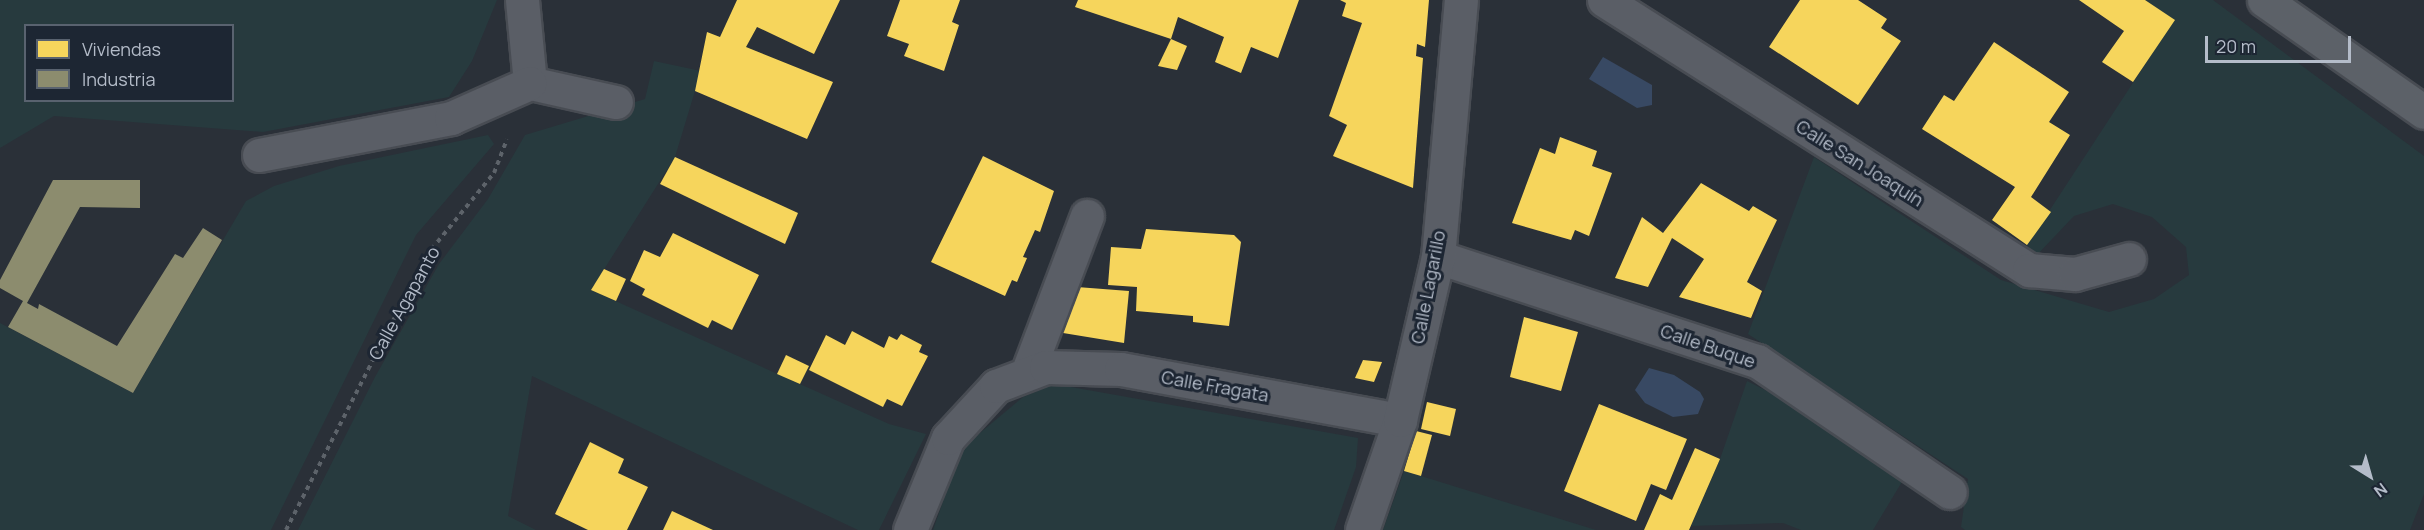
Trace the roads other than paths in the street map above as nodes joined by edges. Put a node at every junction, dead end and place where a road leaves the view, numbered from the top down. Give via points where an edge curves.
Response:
1 (522, 0) edge
2 (1461, 0) edge
3 (1604, 0) edge
4 (2264, 0) edge
5 (530, 83) junction
6 (616, 102) dead end
7 (2424, 112) edge
8 (259, 155) dead end
9 (1087, 216) dead end
10 (1438, 257) junction
11 (2129, 259) dead end
12 (1028, 371) junction
13 (1400, 420) junction
14 (1950, 492) dead end
15 (910, 530) edge
16 (1362, 530) edge

1 - 5 street
2 - 10 street, Calle Lagarillo
3 - 11 street, Calle San Joaquín via 2029,270 2074,274
4 - 7 main road
5 - 6 street
5 - 8 street via 452,118
9 - 12 street
10 - 13 street, Calle Lagarillo
10 - 14 street, Calle Buque via 1757,361
12 - 13 street, Calle Fragata via 1046,367 1121,369
12 - 15 street, Calle Fragata via 996,386 948,438
13 - 16 street, Calle Lagarillo

